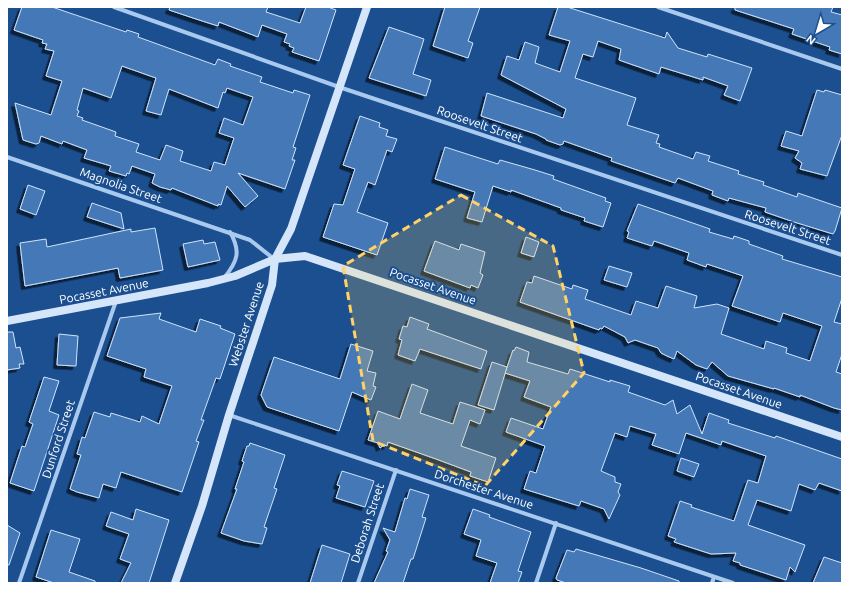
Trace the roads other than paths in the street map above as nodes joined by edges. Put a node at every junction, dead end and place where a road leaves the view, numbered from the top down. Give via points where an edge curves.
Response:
1 (114, 7) edge
2 (367, 7) edge
3 (658, 7) edge
4 (842, 69) edge
5 (339, 87) junction
6 (7, 157) edge
7 (229, 232) junction
8 (842, 255) edge
9 (275, 259) junction
10 (222, 280) junction
11 (116, 301) junction
12 (7, 321) edge
13 (229, 415) junction
14 (842, 437) edge
15 (396, 470) junction
16 (556, 523) junction
17 (714, 577) junction
18 (19, 583) edge
19 (175, 583) edge
20 (358, 583) edge
21 (536, 583) edge
22 (712, 583) edge
23 (732, 583) edge

1 - 5 street, Roosevelt Street
2 - 5 main road, Webster Avenue
3 - 4 street
5 - 8 street, Roosevelt Street
5 - 9 main road, Webster Avenue via 291,229
6 - 7 street, Magnolia Street
7 - 9 street, Magnolia Street via 250,240
7 - 10 street via 236,243 236,261
9 - 10 main road, Pocasset Avenue
9 - 13 main road, Webster Avenue via 272,285
9 - 14 main road, Pocasset Avenue via 305,256
10 - 11 main road, Pocasset Avenue
11 - 12 main road, Pocasset Avenue
11 - 18 street, Dunford Street
13 - 15 street, Dorchester Avenue
13 - 19 main road, Webster Avenue via 202,506
15 - 16 street, Dorchester Avenue
15 - 20 street, Deborah Street
16 - 17 street, Dorchester Avenue
16 - 21 street
17 - 22 street
17 - 23 street, Dorchester Avenue

